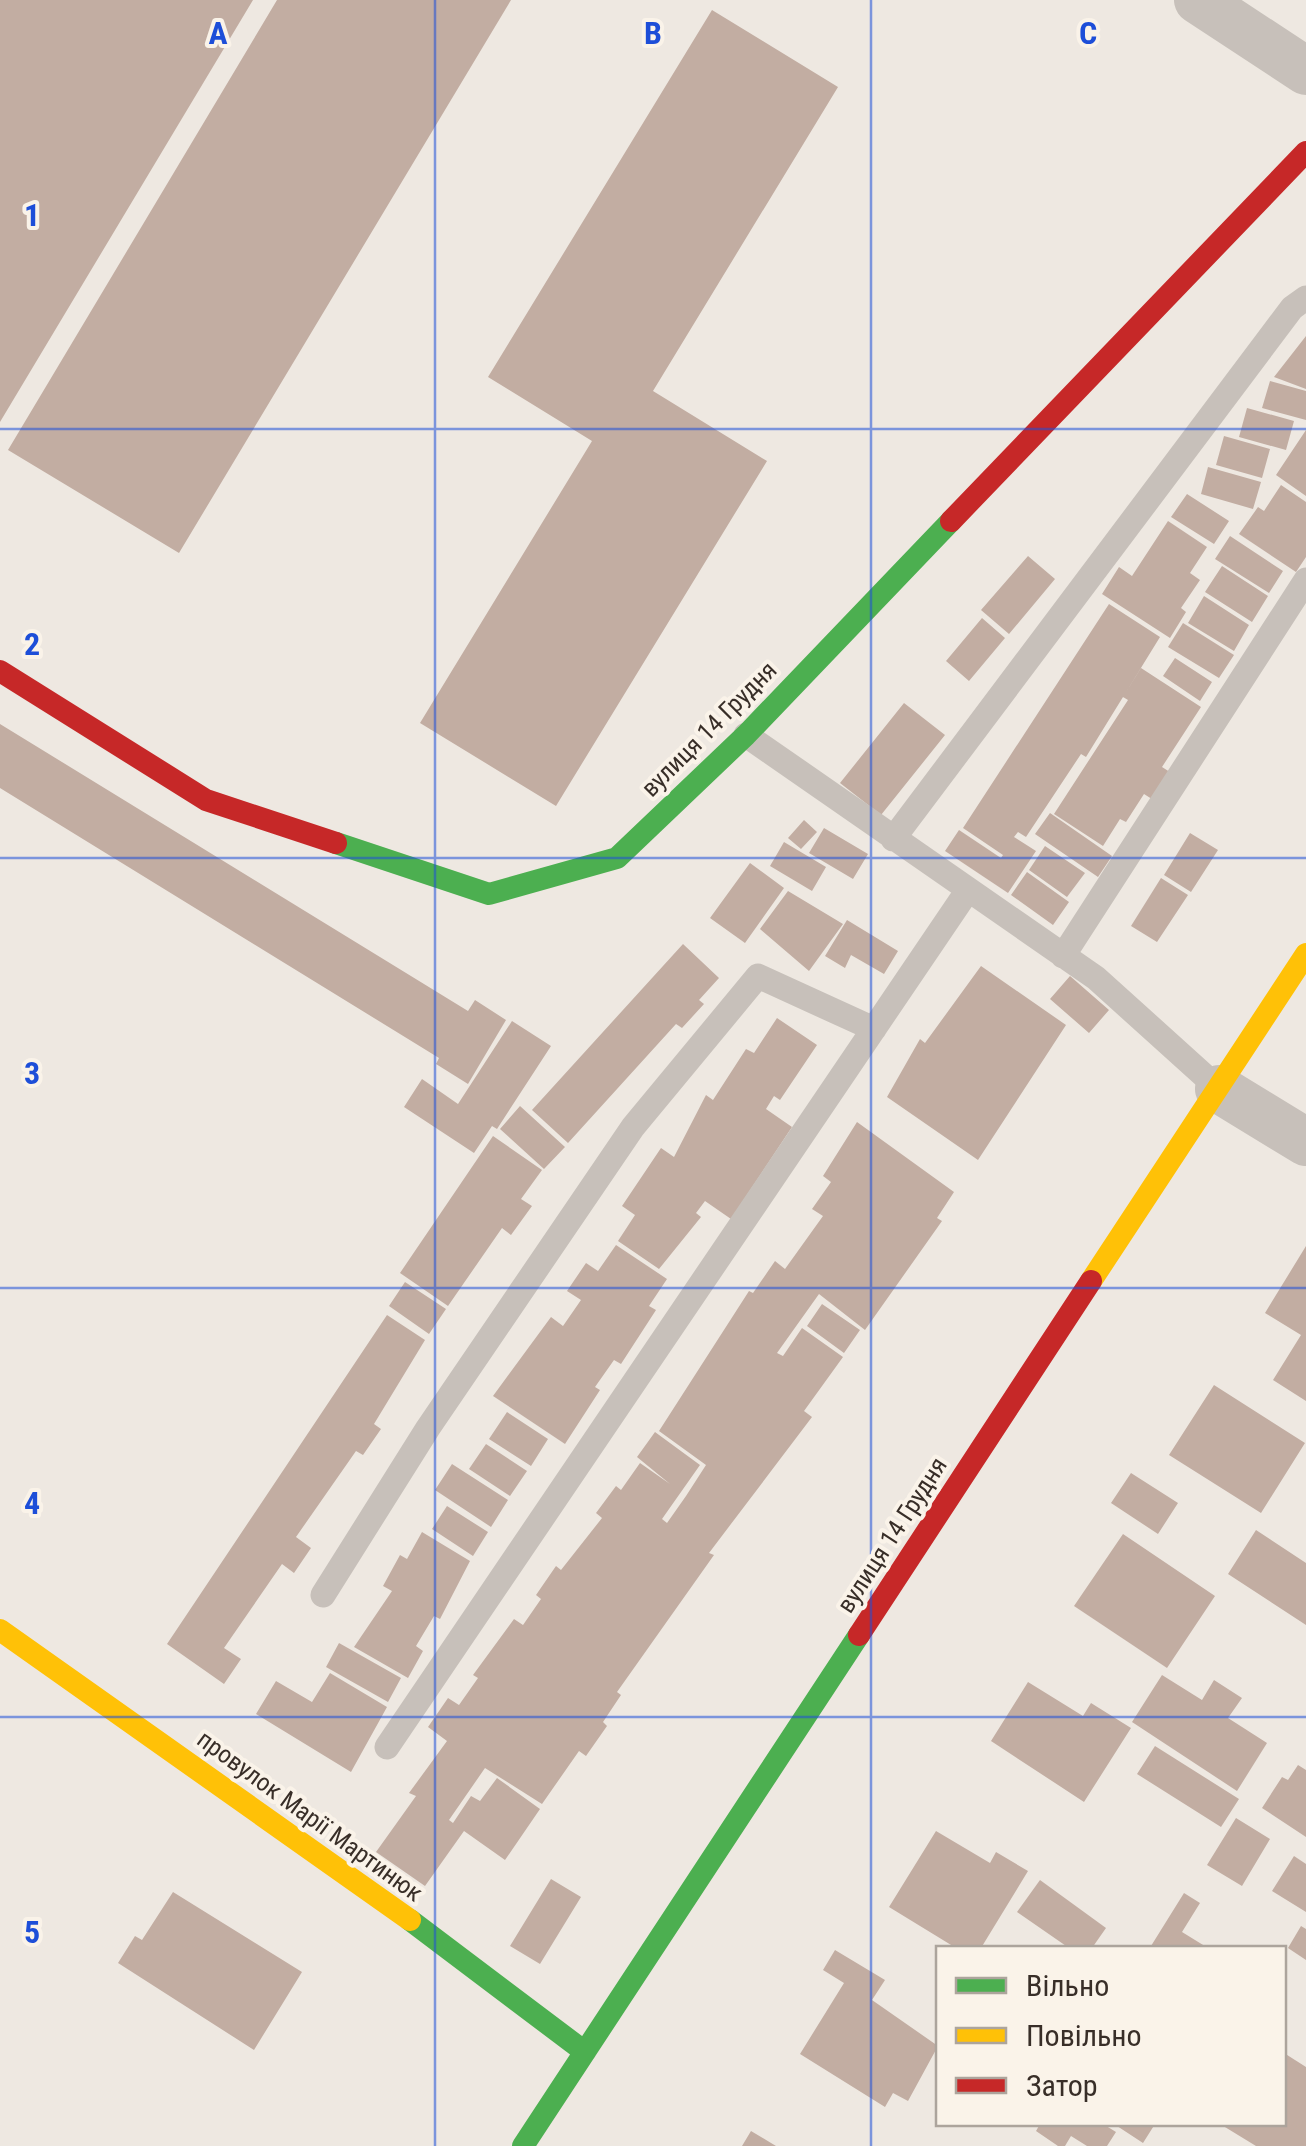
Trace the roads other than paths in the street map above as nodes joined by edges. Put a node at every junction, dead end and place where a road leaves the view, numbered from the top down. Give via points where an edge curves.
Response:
1 (1198, 0) edge
2 (1306, 71) edge
3 (1306, 152) edge
4 (1306, 298) edge
5 (1306, 580) edge
6 (0, 672) edge
7 (746, 735) junction
8 (893, 838) junction
9 (968, 890) junction
10 (1306, 954) edge
11 (1063, 956) junction
12 (874, 1028) junction
13 (1219, 1089) junction
14 (1306, 1142) edge
15 (323, 1595) dead end
16 (0, 1630) edge
17 (387, 1747) dead end
18 (584, 2052) junction
19 (522, 2146) edge

1 - 2 street
3 - 7 street, вулиця 14 Грудня
4 - 8 lane via 1292,308
5 - 11 lane
6 - 7 street, вулиця 14 Грудня via 206,800 489,894 617,858
7 - 8 lane
8 - 9 lane
9 - 11 lane
9 - 12 lane
10 - 13 street, вулиця 14 Грудня
11 - 13 lane
12 - 15 lane via 758,976 633,1127
12 - 17 lane
13 - 14 street
13 - 18 street, вулиця 14 Грудня
16 - 18 street, провулок Марії Мартинюк via 359,1882
18 - 19 street, вулиця 14 Грудня

